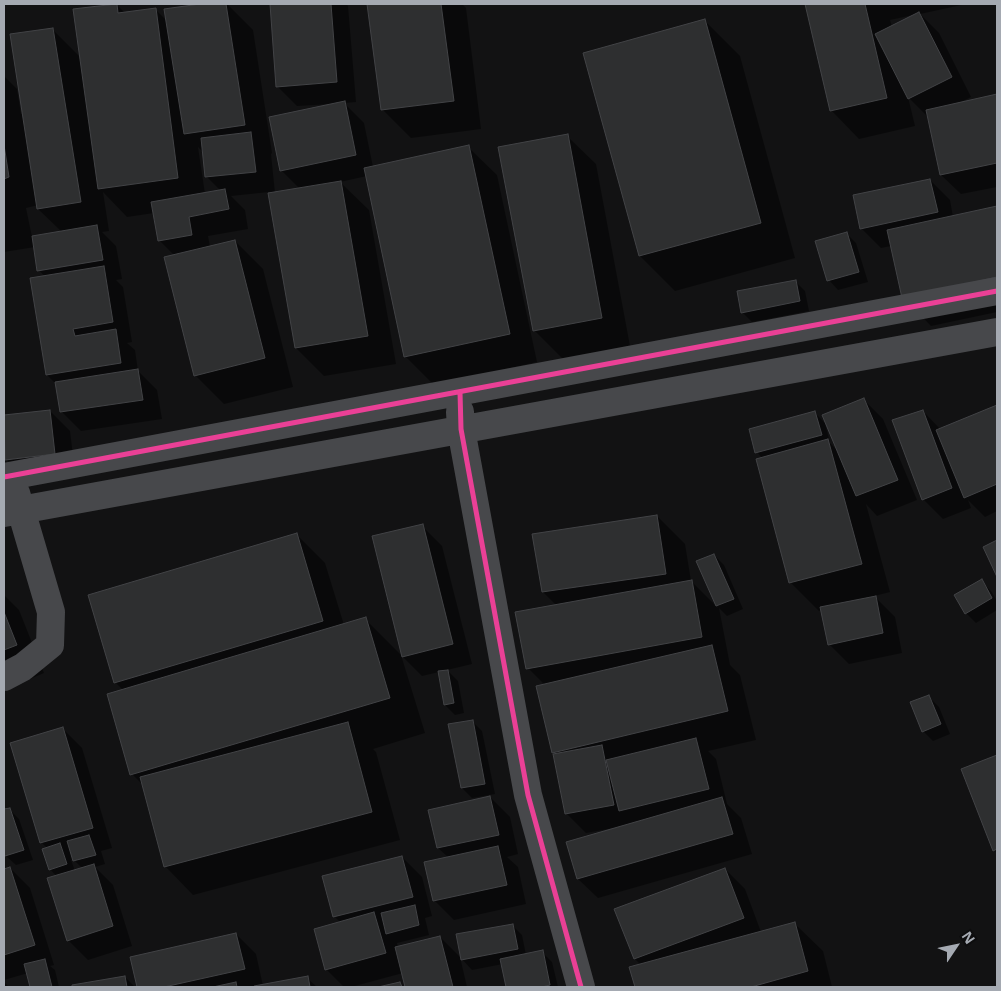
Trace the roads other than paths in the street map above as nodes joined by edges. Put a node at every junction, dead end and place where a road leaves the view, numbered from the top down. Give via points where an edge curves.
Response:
1 (997, 291) edge
2 (997, 332) edge
3 (460, 392) junction
4 (461, 429) junction
5 (7, 476) edge
6 (12, 512) edge
7 (4, 677) edge
8 (581, 987) edge

1 - 3 street
2 - 4 street
3 - 4 street
3 - 5 street
4 - 6 street
4 - 8 street via 528,795
5 - 6 street
6 - 7 street via 51,612 50,645 23,667

